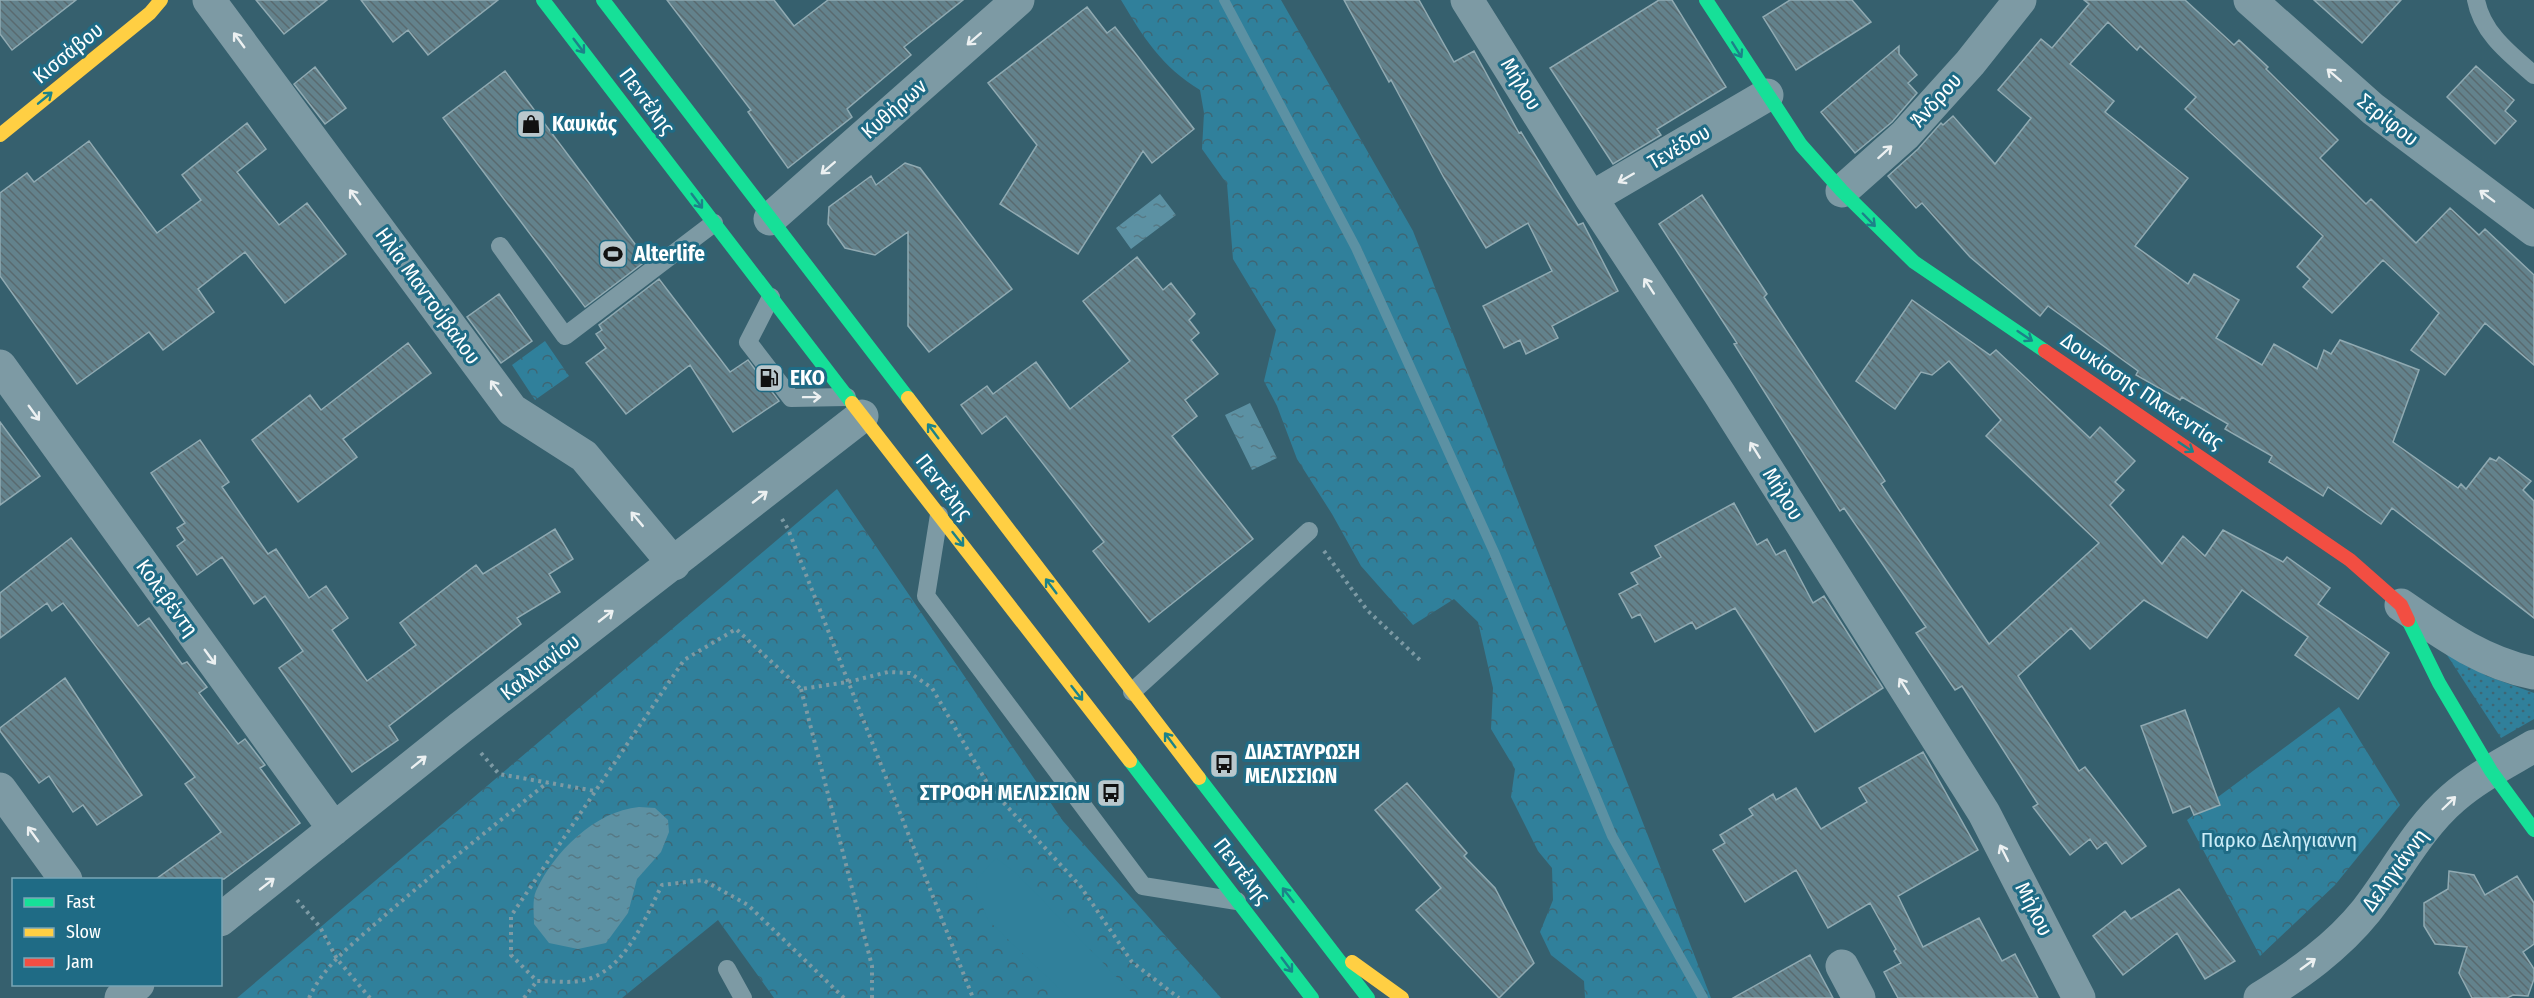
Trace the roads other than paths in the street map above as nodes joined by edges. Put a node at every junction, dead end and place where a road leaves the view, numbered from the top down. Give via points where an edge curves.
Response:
1 (161, 0) edge
2 (209, 0) edge
3 (543, 0) edge
4 (603, 0) edge
5 (1018, 0) edge
6 (1467, 0) edge
7 (1706, 0) edge
8 (2020, 0) edge
9 (2250, 0) edge
10 (2476, 0) edge
11 (2534, 75) edge
12 (1767, 95) junction
13 (4, 123) edge
14 (1842, 191) junction
15 (1591, 198) junction
16 (770, 219) junction
17 (714, 223) junction
18 (2534, 230) edge
19 (500, 246) dead end
20 (771, 297) junction
21 (0, 366) edge
22 (854, 406) junction
23 (939, 515) junction
24 (1309, 531) road end
25 (674, 564) junction
26 (2401, 605) junction
27 (2534, 673) edge
28 (1132, 692) junction
29 (2534, 746) edge
30 (2492, 771) junction
31 (0, 789) edge
32 (334, 829) junction
33 (2534, 830) edge
34 (65, 878) edge
35 (1239, 901) junction
36 (222, 918) edge
37 (1324, 942) junction
38 (1842, 966) dead end
39 (727, 969) dead end
40 (136, 986) edge
41 (121, 998) edge
42 (743, 998) edge
43 (1312, 998) edge
44 (1368, 998) edge
45 (1402, 998) edge
46 (1859, 998) edge
47 (2079, 998) edge
48 (2260, 998) edge

13 -> 1 main road, Κισσάβου via 150,13
25 -> 2 street, Ηλία Μαντούβαλου via 584,456 512,410
3 -> 17 main road, Πεντέλης
4 - 16 main road, Πεντέλης
5 -> 16 street, Κυθήρων
6 - 15 street, Μήλου
7 -> 12 main road, Δουκίσσης Πλακεντίας
14 -> 8 street, Άνδρου via 1905,135
18 -> 9 street, Σερίφου via 2373,109
10 - 11 lane via 2497,44
12 - 14 main road, Δουκίσσης Πλακεντίας via 1801,145
12 -> 15 street, Τενέδου
14 -> 26 main road, Δουκίσσης Πλακεντίας via 1914,262 2350,560
47 -> 15 street, Μήλου via 1984,813
28 -> 16 main road, Πεντέλης
17 - 19 lane via 566,336
17 - 20 main road, Πεντέλης
20 - 22 main road, Πεντέλης
20 -> 22 lane via 748,342 791,398
21 -> 32 street, Κολεβέντη
22 - 23 main road, Πεντέλης
25 -> 22 street, Καλλιανίου via 765,493
23 -> 35 main road, Πεντέλης
23 - 35 lane via 926,596 1143,886
24 - 28 lane
32 -> 25 street, Καλλιανίου
26 - 27 street via 2466,649
26 - 30 main road, Δουκίσσης Πλακεντίας via 2439,683
37 -> 28 main road, Πεντέλης
29 - 30 street, Δεληγιάννη
30 - 33 main road, Δουκίσσης Πλακεντίας
48 -> 30 street, Δεληγιάννη via 2338,943 2419,835 2452,799
34 -> 31 street
36 -> 32 street, Καλλιανίου
35 -> 43 main road, Πεντέλης
37 - 44 main road, Πεντέλης
37 - 45 main road
38 - 46 street
39 - 42 lane
40 - 41 street

